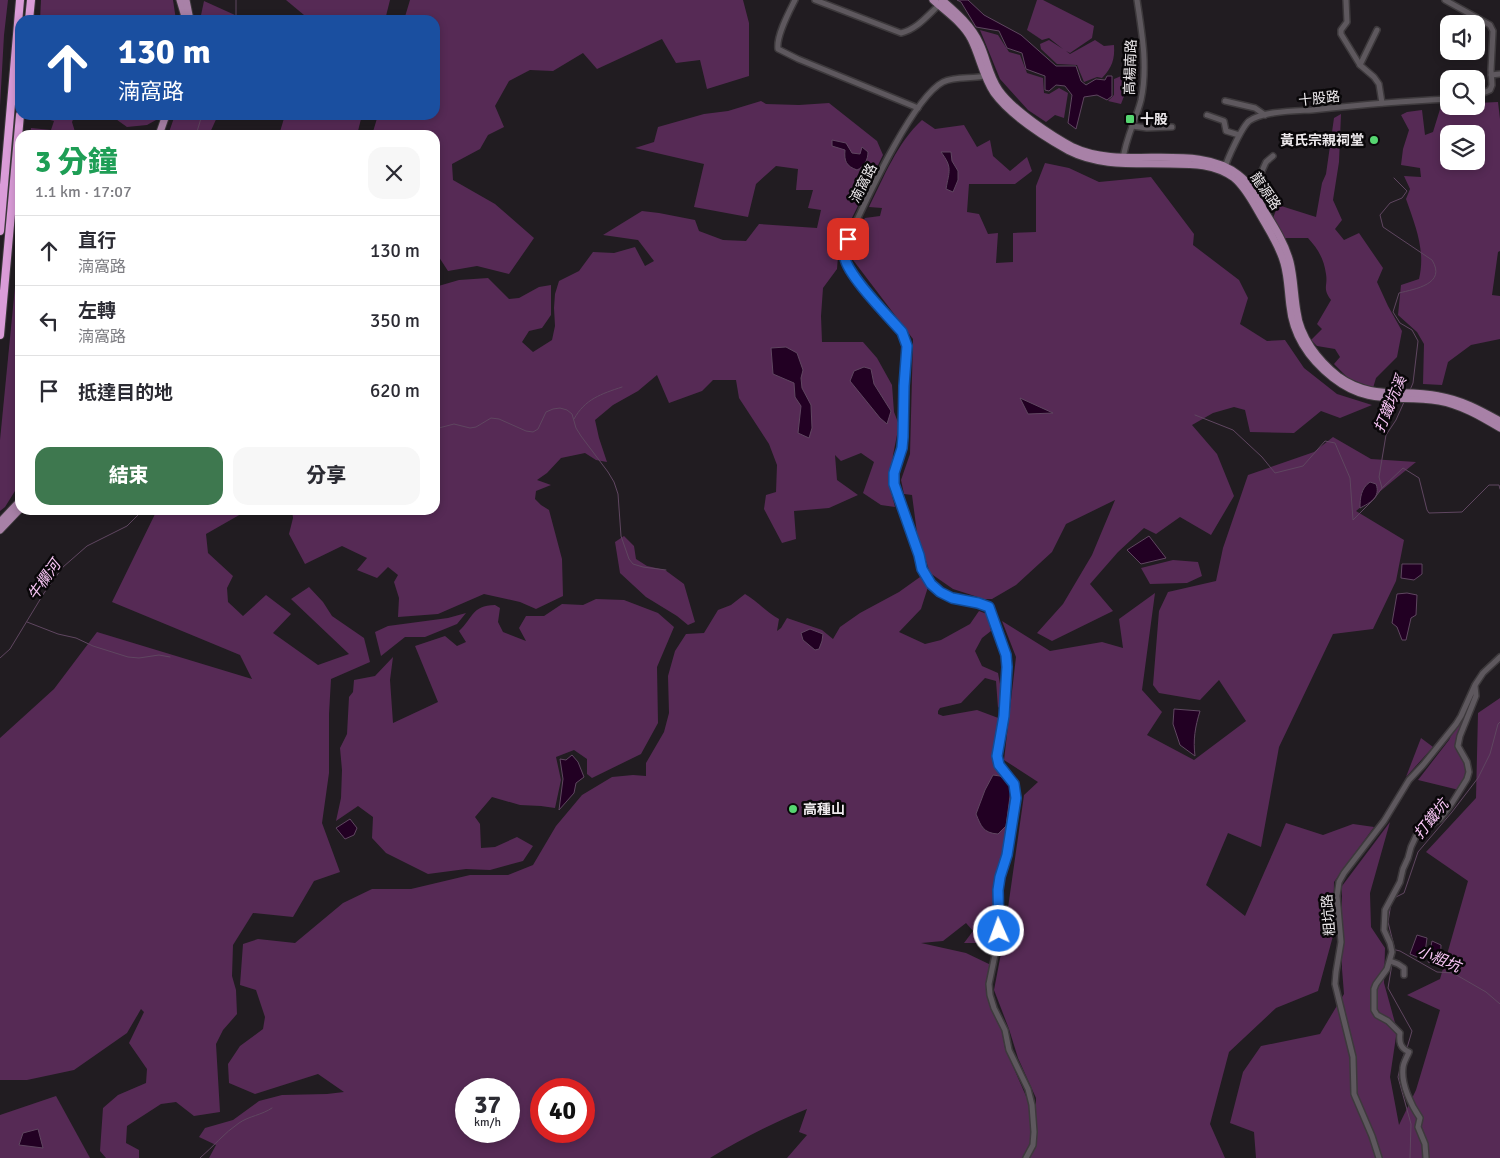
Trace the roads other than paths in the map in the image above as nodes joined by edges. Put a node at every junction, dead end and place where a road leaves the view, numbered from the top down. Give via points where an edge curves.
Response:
1 (20, 0) edge
2 (31, 0) edge
3 (180, 0) edge
4 (186, 0) edge
5 (795, 0) edge
6 (815, 0) edge
7 (1137, 0) edge
8 (1346, 0) edge
9 (1445, 0) edge
10 (938, 2) edge
11 (19, 15) edge
12 (30, 15) edge
13 (184, 15) edge
14 (189, 15) edge
15 (1377, 30) dead end
16 (15, 58) edge
17 (1360, 66) junction
18 (1500, 74) edge
19 (988, 75) junction
20 (1492, 75) junction
21 (1485, 92) edge
22 (1440, 99) edge
23 (1225, 101) dead end
24 (1382, 103) junction
25 (918, 108) junction
26 (1207, 115) dead end
27 (1265, 115) junction
28 (1132, 126) junction
29 (1172, 127) dead end
30 (1240, 135) junction
31 (1273, 156) dead end
32 (1123, 160) junction
33 (1224, 168) junction
34 (15, 170) edge
35 (1253, 191) junction
36 (0, 231) edge
37 (0, 335) edge
38 (1407, 396) junction
39 (1500, 421) edge
40 (1500, 428) edge
41 (15, 508) edge
42 (15, 513) edge
43 (1, 526) edge
44 (1500, 657) edge
45 (1475, 685) junction
46 (1390, 961) junction
47 (1404, 975) dead end
48 (1026, 1158) edge
49 (1379, 1158) edge
50 (1426, 1158) edge

1 - 11 highway
2 - 12 highway
3 - 13 main road
4 - 14 main road
5 - 25 street via 778,49
6 - 10 street via 901,33 922,21
7 - 28 street, 高楊南路 via 1144,40 1144,78
8 - 17 street via 1347,22 1341,34
9 - 20 street via 1490,25 1493,31
10 - 19 main road via 967,32
15 - 17 street
16 - 36 highway
17 - 24 street via 1379,84
18 - 20 street
19 - 25 street, 湳窩路 via 955,78 941,83
19 - 32 main road via 995,94 1011,111 1060,146 1092,159
20 - 21 street via 1490,90
22 - 24 street, 十股路
23 - 27 street via 1255,108
24 - 27 street, 十股路
25 - 48 street, 湳窩路 via 876,180 844,248 844,257 856,280 906,340 903,437 894,484 922,569 940,592 989,607 1006,655 1004,716 997,756 999,765 1014,784 1016,798 999,883 998,940 989,984 994,1008 1032,1105 1033,1145
26 - 30 street via 1224,120 1226,131
27 - 30 street, 十股路 via 1248,122
28 - 29 street
28 - 32 street, 高楊南路
30 - 33 street, 十股路
31 - 35 street via 1266,162
32 - 33 main road
33 - 35 main road, 龍源路 via 1241,176
33 - 38 main road via 1248,195 1278,247 1287,275 1294,325 1308,353 1325,371 1360,394
34 - 37 highway
35 - 38 main road, 龍源路 via 1288,254 1299,323 1313,349 1328,367 1349,383 1374,392
38 - 39 main road, 龍源路 via 1452,398
38 - 40 main road via 1452,404
41 - 43 main road
42 - 43 main road
44 - 45 street, 粗坑路
45 - 46 street via 1476,696 1458,746 1467,762 1467,779 1440,819 1417,834 1410,847 1400,882 1385,910 1384,930 1392,952
45 - 49 street, 粗坑路 via 1456,724 1409,780 1337,887 1341,942 1336,984 1353,1057 1354,1094
46 - 47 street via 1404,968
46 - 50 street via 1376,984 1374,1010 1400,1033 1399,1042 1409,1052 1403,1072 1407,1092 1420,1118 1418,1127 1425,1144

